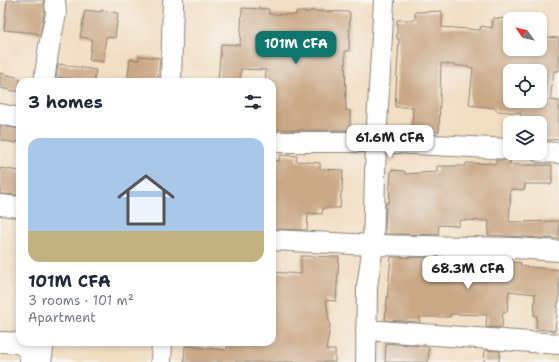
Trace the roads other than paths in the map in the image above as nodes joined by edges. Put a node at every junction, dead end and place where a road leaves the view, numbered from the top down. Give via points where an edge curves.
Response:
1 (55, 0) edge
2 (173, 0) edge
3 (384, 0) edge
4 (45, 78) edge
5 (171, 78) edge
6 (0, 114) edge
7 (16, 117) edge
8 (276, 142) edge
9 (376, 142) junction
10 (503, 149) edge
11 (547, 152) edge
12 (559, 153) edge
13 (0, 205) edge
14 (16, 207) edge
15 (276, 240) edge
16 (373, 245) junction
17 (559, 251) edge
18 (366, 330) junction
19 (0, 342) edge
20 (16, 342) edge
21 (559, 344) edge
22 (24, 346) edge
23 (43, 346) edge
24 (162, 346) edge
25 (30, 362) edge
26 (41, 362) edge
27 (161, 362) edge
28 (366, 362) edge

1 - 4 street via 56,14
2 - 5 street
3 - 9 street
6 - 7 street
8 - 9 street
9 - 10 street
9 - 16 street
11 - 12 street
13 - 14 street
15 - 16 street
16 - 17 street
16 - 18 street via 367,287
18 - 21 street
18 - 28 street
19 - 20 street
22 - 25 street via 28,351
23 - 26 street
24 - 27 street

